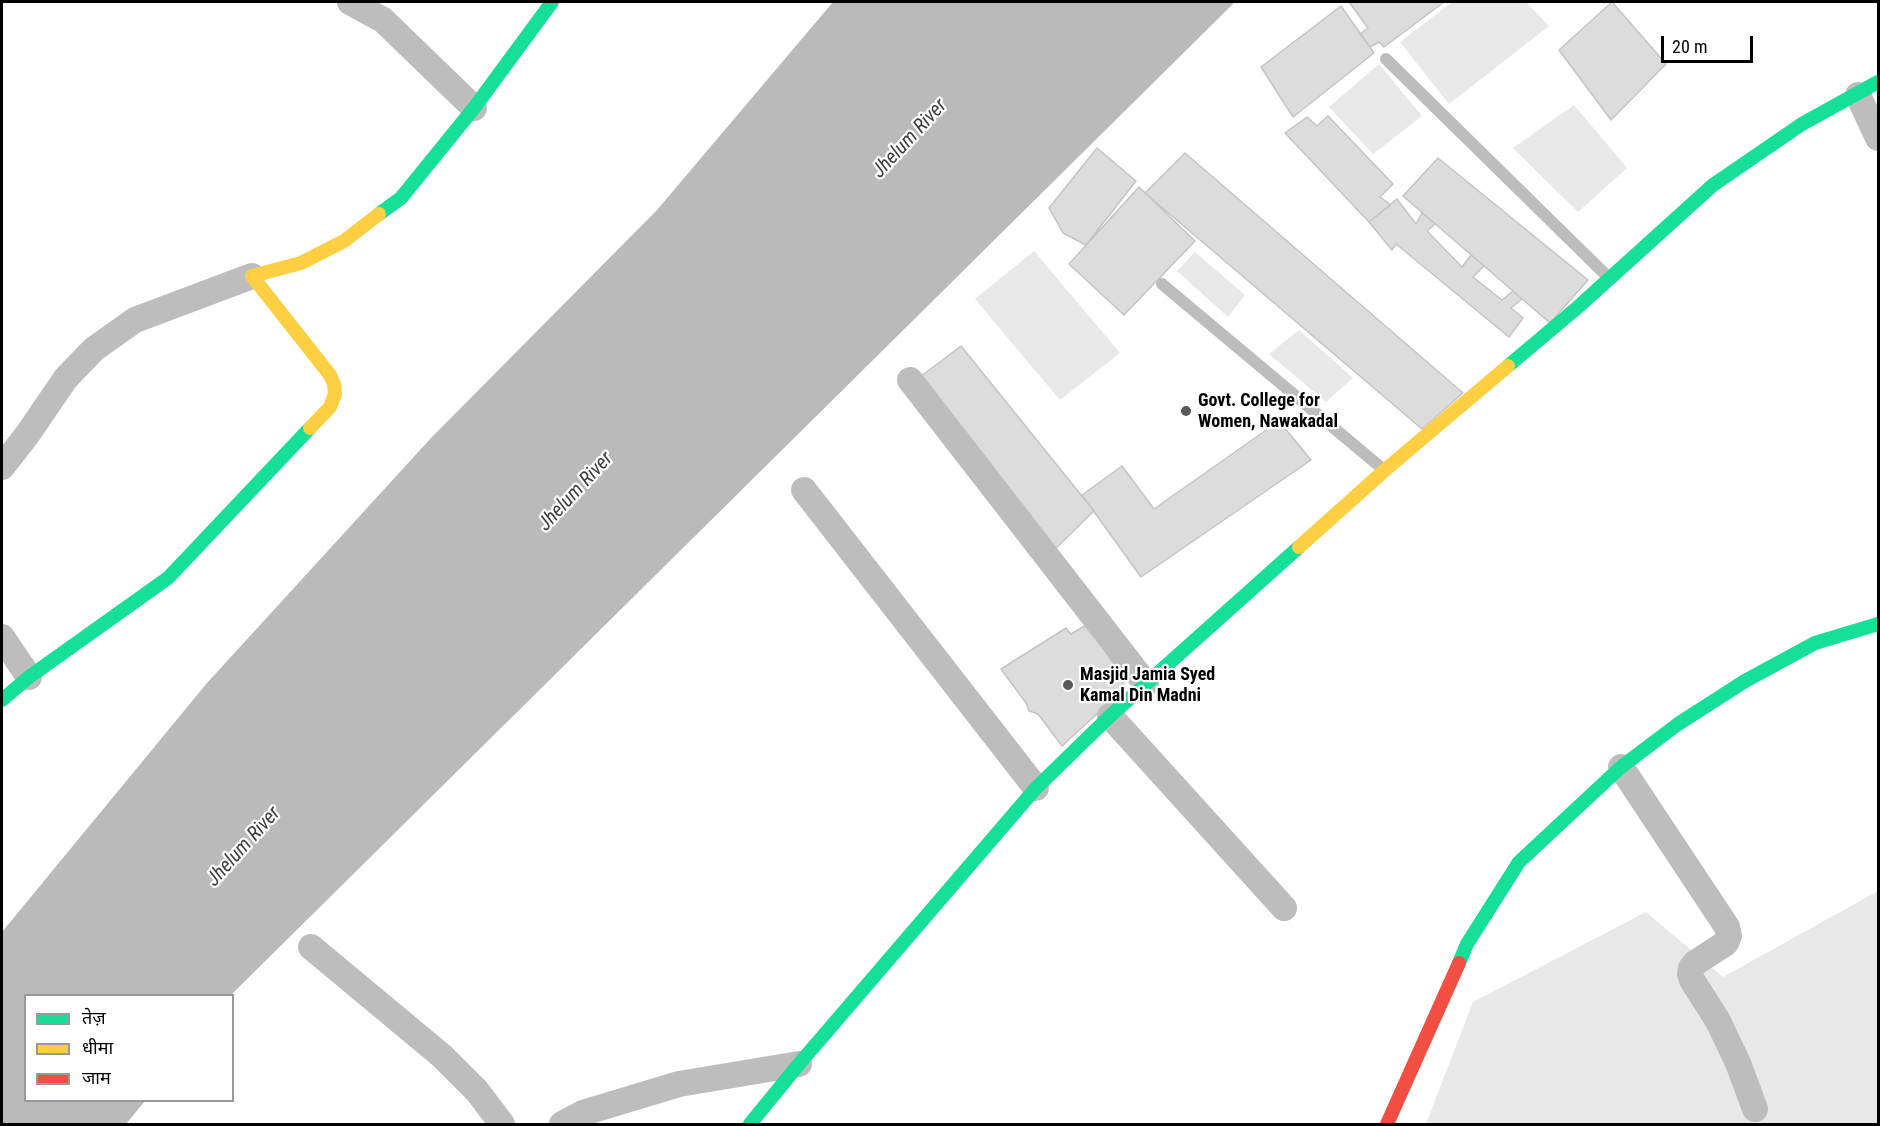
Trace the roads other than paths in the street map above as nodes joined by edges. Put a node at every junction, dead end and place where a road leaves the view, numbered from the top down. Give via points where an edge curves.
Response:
1 (350, 2) edge
2 (552, 2) edge
3 (1386, 59) dead end
4 (1868, 88) edge
5 (474, 108) junction
6 (1878, 138) edge
7 (252, 276) junction
8 (1610, 278) junction
9 (1162, 284) dead end
10 (910, 380) dead end
11 (2, 467) edge
12 (1385, 470) junction
13 (804, 490) dead end
14 (1878, 624) edge
15 (2, 638) edge
16 (29, 677) junction
17 (1146, 684) junction
18 (2, 700) edge
19 (1110, 716) junction
20 (1621, 767) junction
21 (1036, 788) junction
22 (1284, 908) dead end
23 (310, 947) dead end
24 (799, 1064) junction
25 (1755, 1109) dead end
26 (502, 1125) edge
27 (562, 1125) edge
28 (750, 1125) edge
29 (1387, 1125) edge

1 - 5 street via 383,20
2 - 5 street
3 - 8 lane
4 - 6 street
4 - 8 street via 1803,124 1713,185
5 - 7 street via 401,198 344,241 301,263
7 - 11 street via 135,320 94,349 66,378
7 - 16 street via 330,375 335,394 330,406 168,578
8 - 12 street
9 - 12 lane
10 - 17 street
12 - 17 street
13 - 21 street
14 - 20 street via 1815,643 1745,681
15 - 16 street
16 - 18 street
17 - 19 street
19 - 21 street
19 - 22 street
20 - 25 street via 1727,927 1726,943 1695,963 1690,974 1718,1021
20 - 29 street via 1514,871 1467,944
21 - 24 street
23 - 26 street via 441,1056 477,1091
24 - 27 street via 679,1083 583,1113
24 - 28 street

